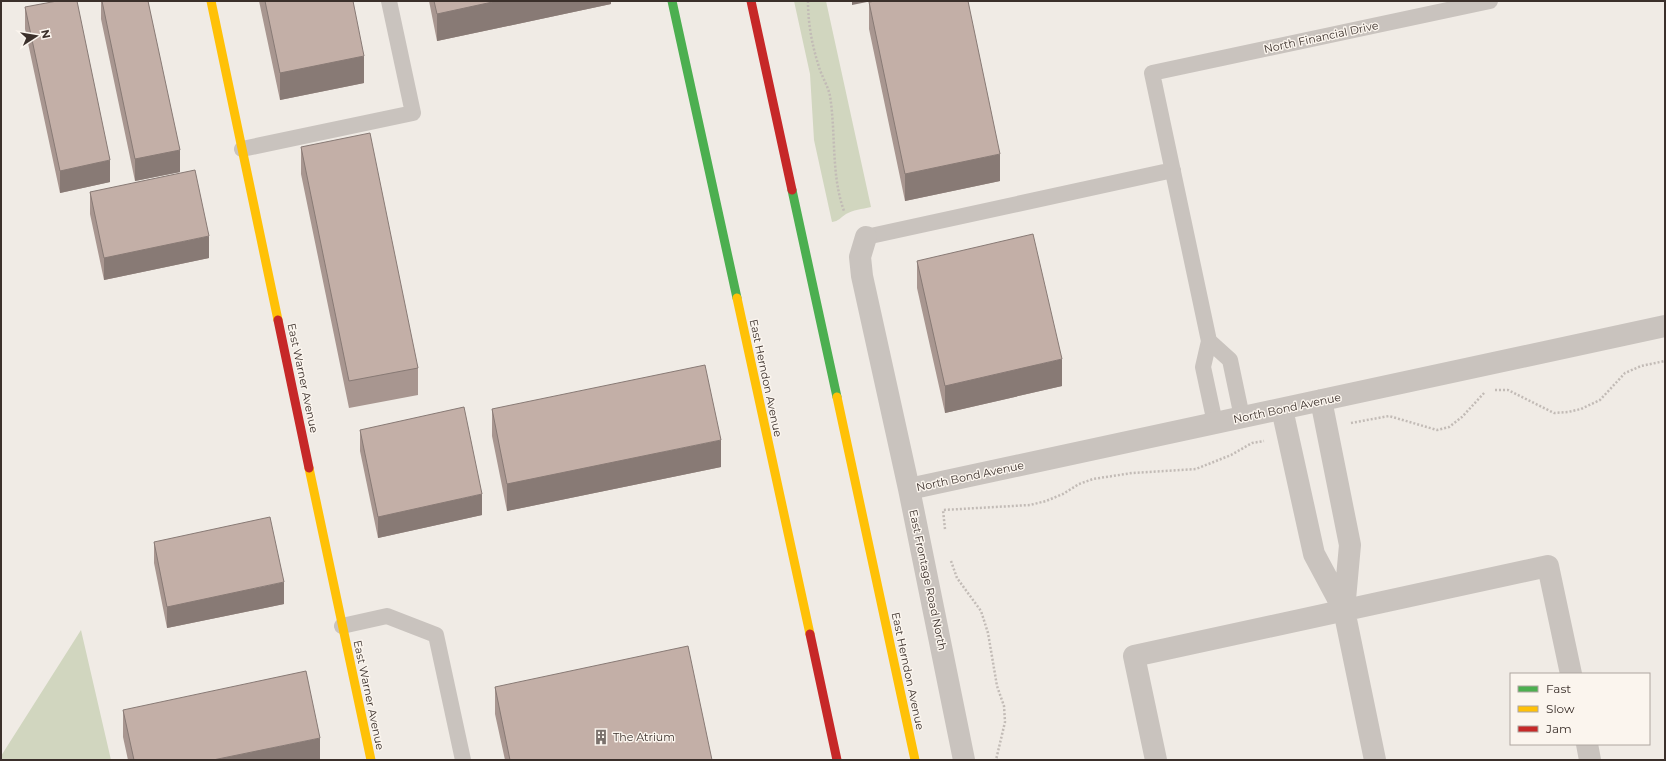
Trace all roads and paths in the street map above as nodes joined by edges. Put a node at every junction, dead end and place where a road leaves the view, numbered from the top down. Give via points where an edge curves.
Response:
1 (211, 1) edge
2 (389, 1) edge
3 (672, 1) edge
4 (751, 1) edge
5 (808, 1) edge
6 (1490, 1) edge
7 (242, 149) junction
8 (1173, 170) junction
9 (844, 211) dead end
10 (866, 237) joint
11 (1665, 326) edge
12 (1209, 341) junction
13 (1321, 400) junction
14 (1282, 409) junction
15 (1242, 417) junction
16 (1214, 423) junction
17 (909, 489) junction
18 (943, 510) dead end
19 (946, 536) dead end
20 (950, 557) dead end
21 (1344, 610) junction
22 (342, 626) junction
23 (1571, 673) edge
24 (1587, 745) edge
25 (371, 760) edge
26 (463, 760) edge
27 (837, 760) edge
28 (915, 760) edge
29 (964, 760) edge
30 (996, 760) edge
31 (1156, 760) edge
32 (1375, 760) edge
33 (1590, 760) edge

1 - 7 main road, East Warner Avenue
2 - 7 lane via 413,113
3 - 27 main road, East Herndon Avenue
4 - 28 main road, East Herndon Avenue
5 - 9 path via 810,36 829,93 839,197
6 - 8 lane, North Financial Drive via 1152,73
7 - 22 main road, East Warner Avenue
8 - 10 lane
8 - 12 lane
10 - 17 street, East Frontage Road North via 860,257 862,276
11 - 13 street, North Bond Avenue
12 - 15 lane via 1230,360
12 - 16 lane via 1203,367
13 - 14 street, North Bond Avenue
13 - 21 street via 1350,545
14 - 15 street, North Bond Avenue
14 - 21 street via 1314,554
15 - 16 street, North Bond Avenue
16 - 17 street, North Bond Avenue
17 - 29 street, East Frontage Road North
18 - 19 path
20 - 30 path via 958,578 981,611 988,633 1006,722
21 - 23 street via 1548,566
21 - 31 street via 1134,656
21 - 32 street
22 - 25 main road, East Warner Avenue
22 - 26 lane via 387,616 436,635
24 - 33 street

